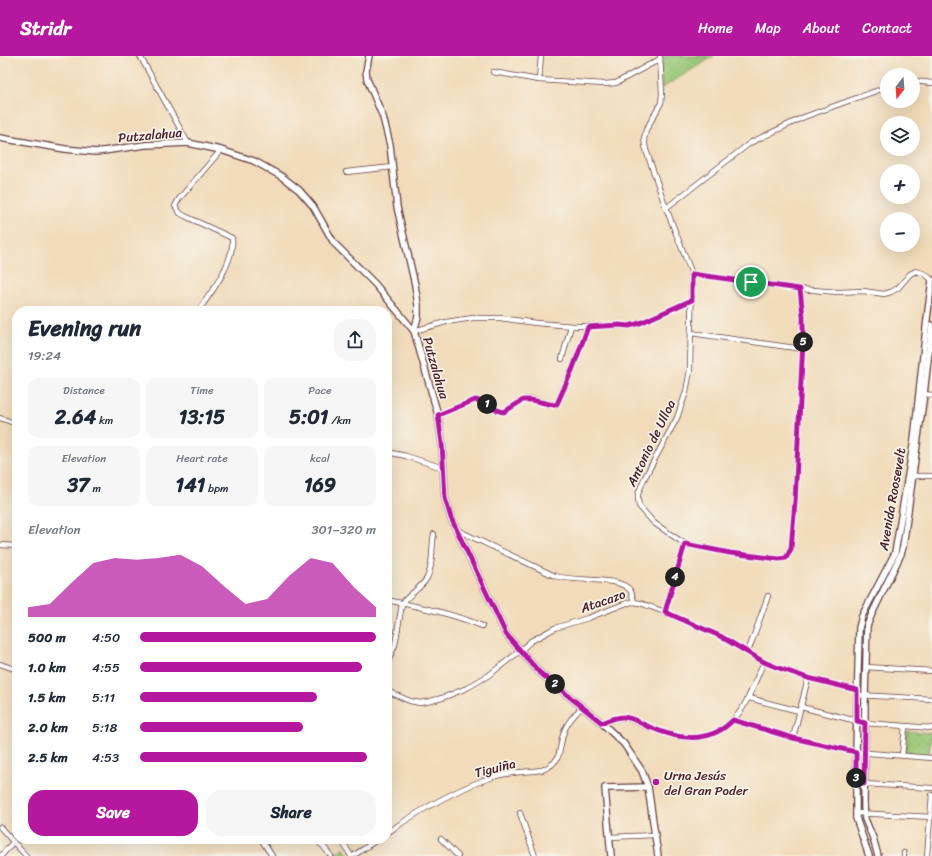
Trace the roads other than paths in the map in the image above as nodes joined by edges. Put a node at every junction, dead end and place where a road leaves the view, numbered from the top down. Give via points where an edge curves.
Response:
1 (140, 56) edge
2 (368, 56) edge
3 (541, 56) edge
4 (660, 58) edge
5 (493, 72) dead end
6 (539, 80) junction
7 (920, 82) edge
8 (932, 83) edge
9 (880, 90) edge
10 (0, 138) edge
11 (188, 143) junction
12 (221, 150) junction
13 (393, 167) junction
14 (346, 172) dead end
15 (666, 208) junction
16 (692, 274) junction
17 (932, 280) edge
18 (800, 289) junction
19 (692, 300) junction
20 (202, 306) edge
21 (932, 325) edge
22 (571, 326) junction
23 (588, 327) junction
24 (414, 331) junction
25 (691, 333) junction
26 (802, 349) junction
27 (562, 359) dead end
28 (924, 394) junction
29 (932, 395) edge
30 (438, 415) junction
31 (0, 418) edge
32 (12, 422) edge
33 (392, 453) edge
34 (443, 468) junction
35 (914, 476) junction
36 (932, 476) edge
37 (457, 530) junction
38 (434, 534) dead end
39 (685, 544) junction
40 (0, 545) edge
41 (12, 546) edge
42 (768, 596) dead end
43 (392, 601) edge
44 (634, 602) junction
45 (402, 604) junction
46 (665, 612) junction
47 (482, 626) dead end
48 (520, 651) junction
49 (392, 652) edge
50 (748, 652) junction
51 (764, 662) junction
52 (0, 664) edge
53 (866, 667) junction
54 (12, 668) edge
55 (932, 671) edge
56 (808, 678) junction
57 (392, 693) edge
58 (857, 693) junction
59 (865, 696) junction
60 (749, 698) junction
61 (932, 699) edge
62 (582, 706) junction
63 (800, 709) junction
64 (733, 720) junction
65 (857, 721) junction
66 (602, 723) junction
67 (865, 723) junction
68 (905, 727) junction
69 (932, 728) edge
70 (793, 738) junction
71 (856, 752) junction
72 (864, 752) junction
73 (902, 755) junction
74 (932, 758) edge
75 (856, 781) junction
76 (864, 784) junction
77 (648, 787) junction
78 (932, 788) edge
79 (932, 795) edge
80 (520, 813) dead end
81 (856, 813) junction
82 (864, 813) junction
83 (931, 817) edge
84 (0, 827) edge
85 (392, 829) edge
86 (655, 835) junction
87 (609, 837) junction
88 (441, 839) dead end
89 (12, 841) edge
90 (12, 843) edge
91 (15, 844) edge
92 (264, 844) edge
93 (321, 844) edge
94 (344, 844) edge
95 (370, 844) edge
96 (1, 856) edge
97 (26, 856) edge
98 (272, 856) edge
99 (331, 856) edge
100 (352, 856) edge
101 (458, 856) edge
102 (535, 856) edge
103 (611, 856) edge
104 (658, 856) edge
105 (869, 856) edge
106 (878, 856) edge
107 (927, 856) edge

1 - 11 street
2 - 13 street via 367,79 387,131
3 - 6 street
4 - 6 street via 616,84
4 - 15 street, Antonio de Ulloa via 661,103 646,130 644,139
5 - 6 street
7 - 8 street
9 - 15 street via 804,117 750,143
10 - 11 street, Putzalahua via 96,152 145,145
11 - 12 street, Putzalahua
12 - 20 street via 175,206 185,216 232,238 233,245 221,279
12 - 24 street, Putzalahua via 254,161 281,176 299,190 313,206 334,243 374,284
13 - 14 street
13 - 24 street via 400,223 418,305
15 - 16 street, Antonio de Ulloa
16 - 18 street
16 - 19 street, Antonio de Ulloa
17 - 18 street via 916,271 898,288 884,294
17 - 58 street, Avenida Roosevelt via 914,440 896,546 893,558 862,616 859,628
18 - 26 street via 803,316
19 - 23 street via 629,326
19 - 25 street, Antonio de Ulloa
21 - 28 street, Avenida Roosevelt
22 - 23 street
22 - 24 street via 500,318 473,318
22 - 27 street
23 - 30 street via 557,404 523,400 500,412 475,400
24 - 30 street, Putzalahua
25 - 26 street
25 - 39 street, Antonio de Ulloa via 690,370 684,398 677,418 638,494 639,506 654,523
26 - 39 street via 795,502 791,549 786,558 730,553
28 - 29 street
28 - 35 street, Avenida Roosevelt
30 - 34 street, Putzalahua
31 - 32 street
33 - 34 street
34 - 37 street, Putzalahua via 445,498
35 - 36 street
35 - 53 street, Avenida Roosevelt via 901,554 867,626
37 - 44 street via 555,576 622,584 630,590
37 - 48 street, Putzalahua via 506,634
38 - 45 street via 431,567 426,579
39 - 46 street
40 - 41 street
42 - 50 street
43 - 45 street
44 - 46 street, Atacazo
44 - 48 street, Atacazo via 555,628 531,641
45 - 47 street via 447,614
45 - 49 street
46 - 50 street, Atacazo via 720,636
48 - 57 street, Atacazo via 467,688 431,702 410,701
48 - 62 street, Putzalahua via 539,672
50 - 51 street, Atacazo
51 - 56 street, Atacazo
51 - 60 street
52 - 54 street
53 - 55 street
53 - 59 street, Avenida Roosevelt
56 - 58 street, Atacazo
56 - 63 street
58 - 59 street, Atacazo
58 - 65 street, Avenida Roosevelt
59 - 61 street, Atacazo
59 - 67 street, Avenida Roosevelt
60 - 63 street
60 - 64 street via 740,714
62 - 66 street, Putzalahua
62 - 85 street, Tiguiña via 567,725 559,754 549,768 498,776 477,783 405,820
63 - 65 street
63 - 70 street
64 - 66 street via 719,732 689,738 652,729 624,717
64 - 70 street
65 - 67 street
65 - 71 street, Avenida Roosevelt
66 - 77 street, Putzalahua via 624,744 642,771
67 - 68 street
67 - 72 street, Avenida Roosevelt
68 - 69 street
68 - 73 street
70 - 71 street
71 - 72 street
71 - 75 street, Avenida Roosevelt
72 - 73 street
72 - 76 street, Avenida Roosevelt
73 - 74 street
75 - 76 street
75 - 81 street, Avenida Roosevelt
76 - 78 street
76 - 82 street, Avenida Roosevelt
77 - 86 street, Putzalahua
77 - 87 street via 605,788
79 - 83 street
80 - 102 street
81 - 82 street
81 - 105 street, Avenida Roosevelt
82 - 83 street
82 - 106 street, Avenida Roosevelt
83 - 107 street
84 - 89 street
86 - 87 street
86 - 104 street, Putzalahua
87 - 103 street
88 - 101 street
90 - 96 street
91 - 97 street
92 - 98 street
93 - 99 street
94 - 100 street
95 - 100 street

